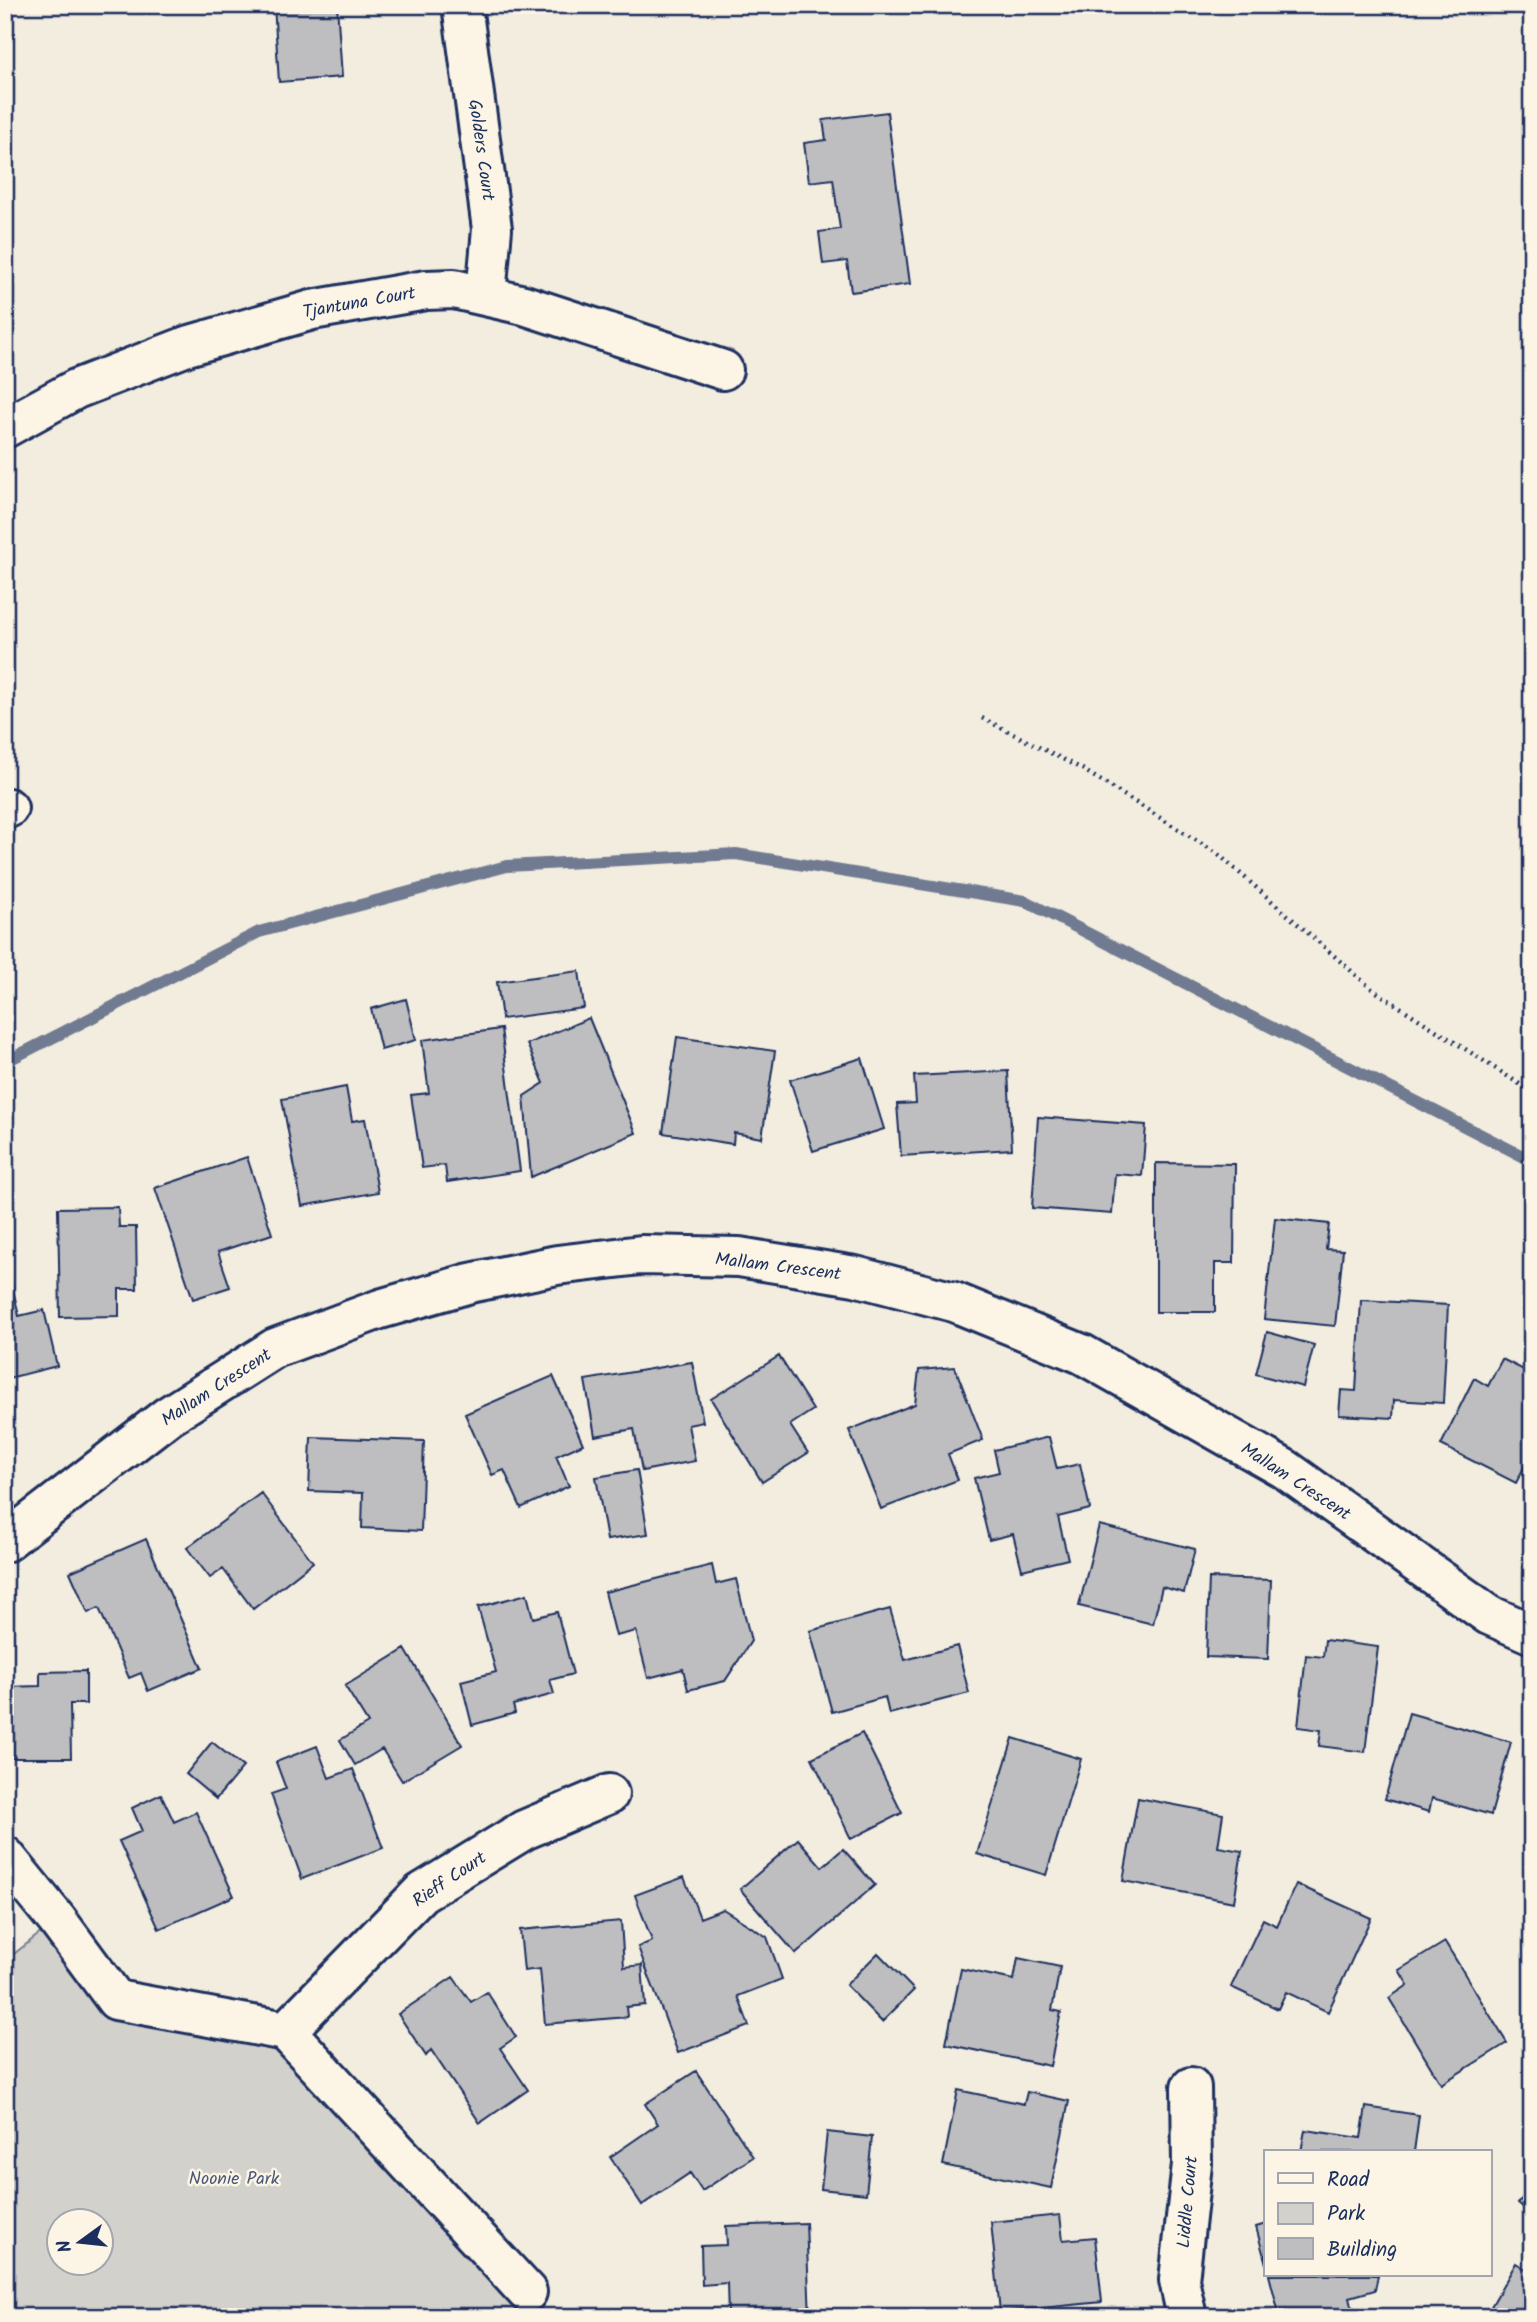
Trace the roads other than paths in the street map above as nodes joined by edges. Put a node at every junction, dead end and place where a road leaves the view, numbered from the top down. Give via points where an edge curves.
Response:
1 (462, 5) edge
2 (486, 295) junction
3 (723, 370) dead end
4 (5, 428) edge
5 (5, 1542) edge
6 (1532, 1634) edge
7 (609, 1794) dead end
8 (5, 1856) edge
9 (286, 2031) junction
10 (1191, 2087) dead end
11 (527, 2292) dead end
12 (1187, 2317) edge

1 - 2 street, Golders Court via 492,229
2 - 3 street, Tjantuna Court
2 - 4 street, Tjantuna Court via 454,289 395,294 252,326 87,384
5 - 6 street, Mallam Crescent via 169,1416 287,1344 380,1309 470,1283 557,1265 641,1255 739,1257 855,1276 954,1302 1082,1354 1284,1469 1489,1615
7 - 9 street, Rieff Court via 524,1830 421,1893
8 - 9 street via 116,2000
9 - 11 street
10 - 12 street, Liddle Court via 1192,2164 1179,2280

